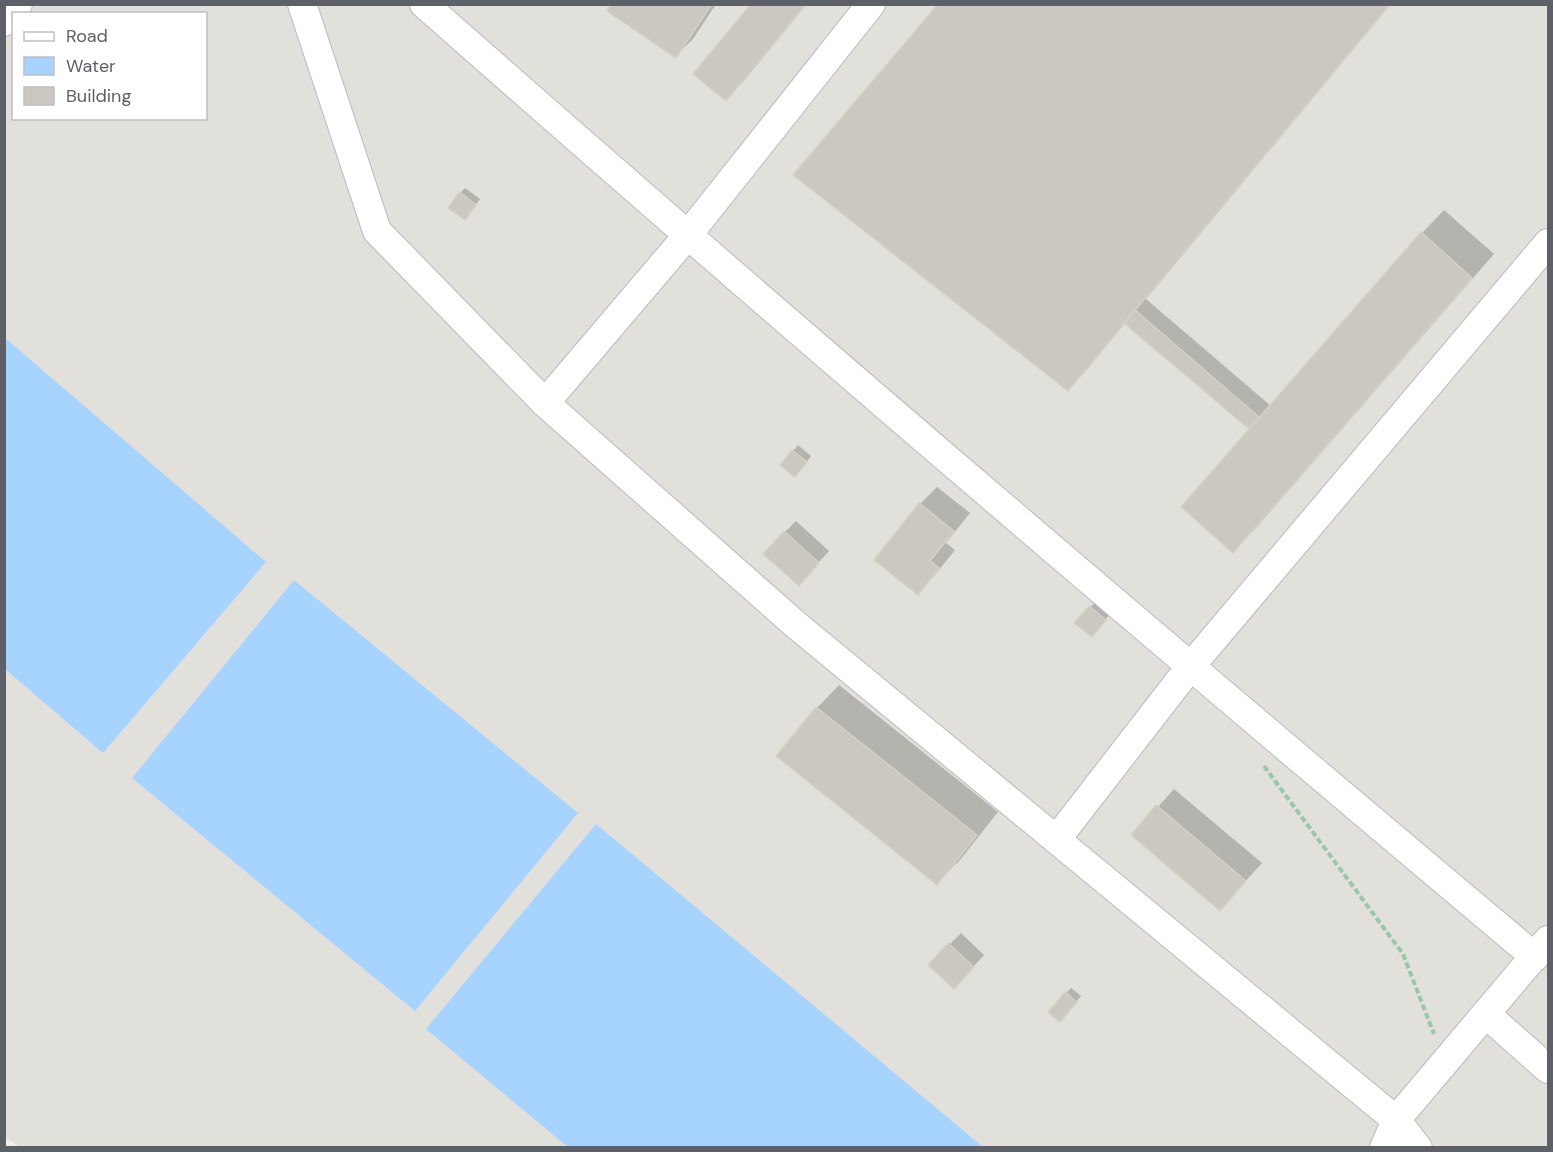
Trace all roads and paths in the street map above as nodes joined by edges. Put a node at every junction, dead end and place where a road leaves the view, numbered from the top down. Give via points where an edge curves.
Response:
1 (18, 4) edge
2 (302, 4) edge
3 (424, 4) edge
4 (871, 4) edge
5 (4, 22) edge
6 (687, 236) junction
7 (1548, 243) edge
8 (546, 403) junction
9 (1190, 667) junction
10 (1261, 762) dead end
11 (1056, 840) junction
12 (1542, 948) edge
13 (1486, 1014) junction
14 (1445, 1062) junction
15 (1548, 1069) edge
16 (1396, 1120) junction
17 (1384, 1148) edge
18 (1418, 1148) edge

1 - 5 lane
2 - 8 lane via 377,231
3 - 6 lane
4 - 6 lane
6 - 8 lane
6 - 9 lane
7 - 9 lane
8 - 11 lane via 795,624
9 - 11 lane
9 - 12 lane
10 - 14 path via 1403,954
11 - 16 lane
12 - 13 lane
13 - 14 lane
13 - 15 lane
14 - 16 lane
16 - 17 lane
16 - 18 lane

